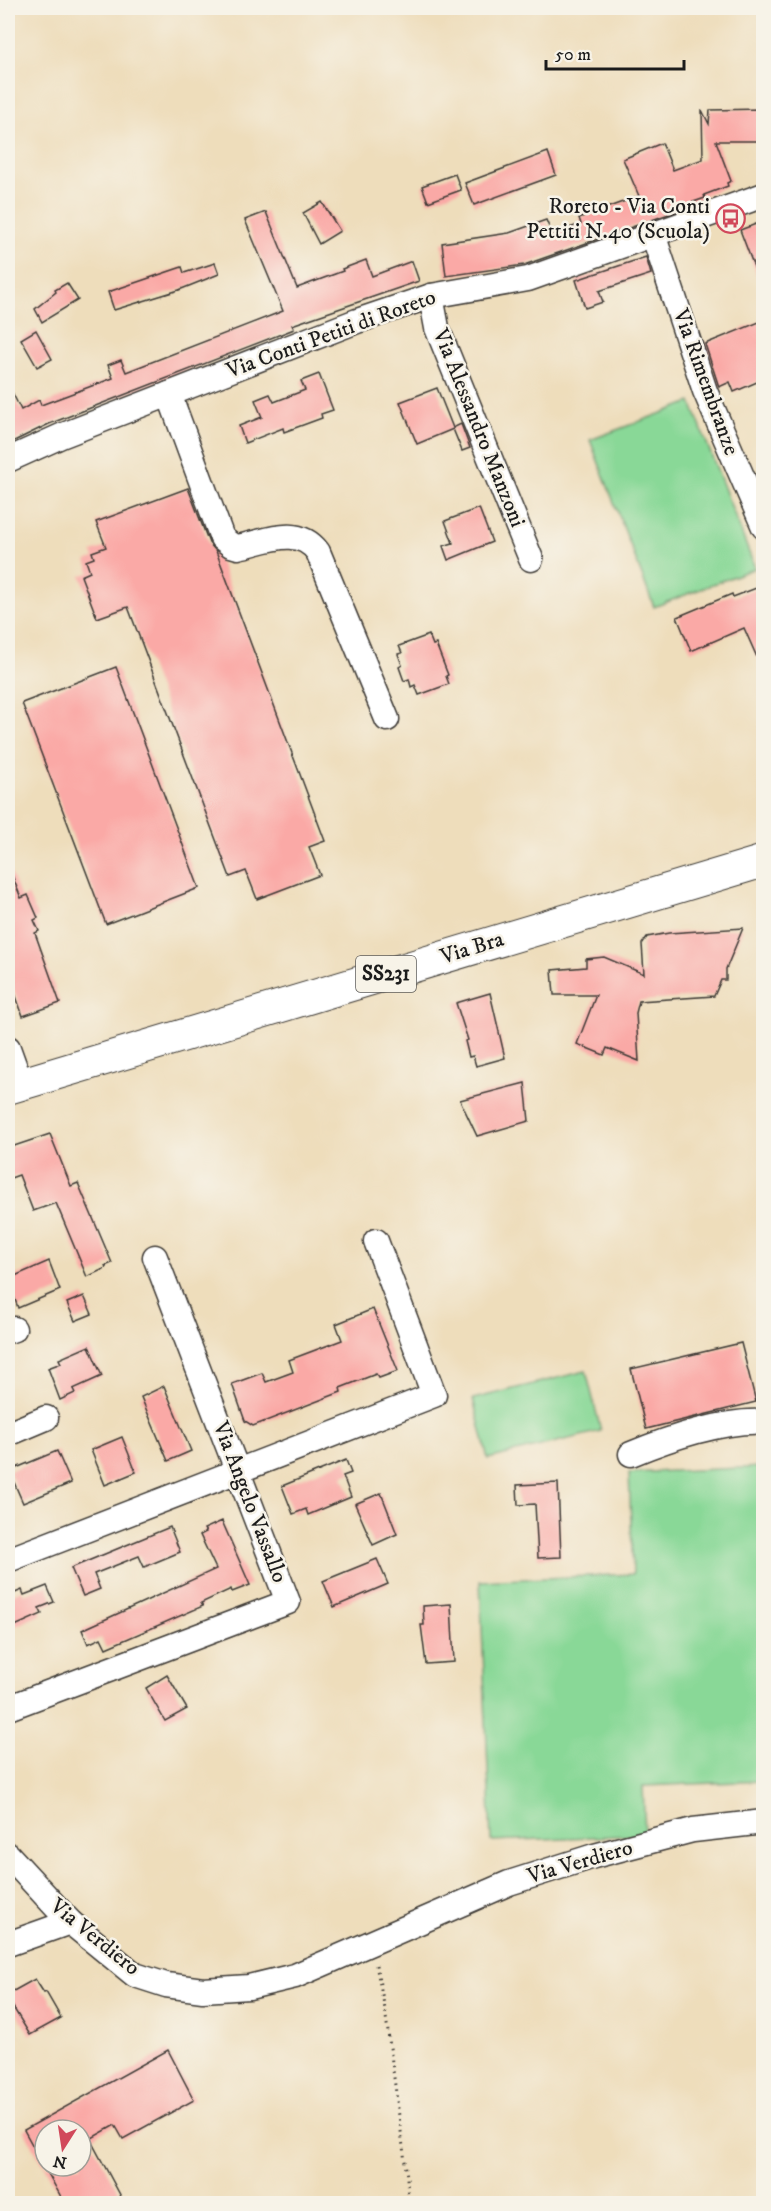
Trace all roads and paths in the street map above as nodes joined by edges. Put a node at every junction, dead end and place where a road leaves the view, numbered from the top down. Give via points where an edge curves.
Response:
1 (764, 195) edge
2 (653, 234) junction
3 (431, 296) junction
4 (169, 394) junction
5 (8, 460) edge
6 (764, 527) edge
7 (531, 559) dead end
8 (387, 719) dead end
9 (764, 861) edge
10 (8, 1047) edge
11 (14, 1086) edge
12 (376, 1241) dead end
13 (155, 1257) dead end
14 (46, 1418) dead end
15 (764, 1422) edge
16 (8, 1434) edge
17 (631, 1454) dead end
18 (238, 1470) junction
19 (8, 1560) edge
20 (8, 1708) edge
21 (764, 1822) edge
22 (8, 1855) edge
23 (70, 1922) junction
24 (371, 1941) junction
25 (8, 1944) edge
26 (408, 2204) edge

1 - 2 street, Via Conti Petiti di Roreto
2 - 3 street, Via Conti Petiti di Roreto via 528,279
2 - 6 street, Via Rimembranze via 705,391
3 - 4 street, Via Conti Petiti di Roreto
3 - 7 street, Via Alessandro Manzoni via 437,328
4 - 5 street, Via Conti Petiti di Roreto
4 - 8 street via 222,538 238,547 290,536 311,542
9 - 11 main road, Via Bra / SS231
10 - 11 street
12 - 18 street via 434,1395
13 - 18 street, Via Angelo Vassallo
14 - 16 street
15 - 17 street via 698,1431
18 - 19 street
18 - 20 street, Via Angelo Vassallo via 288,1602
21 - 24 street, Via Verdiero via 693,1830 594,1856 509,1883
22 - 23 street, Via Verdiero
23 - 24 street, Via Verdiero via 135,1975 166,1985 203,1990 249,1987 295,1976
23 - 25 street
24 - 26 path via 385,2009

